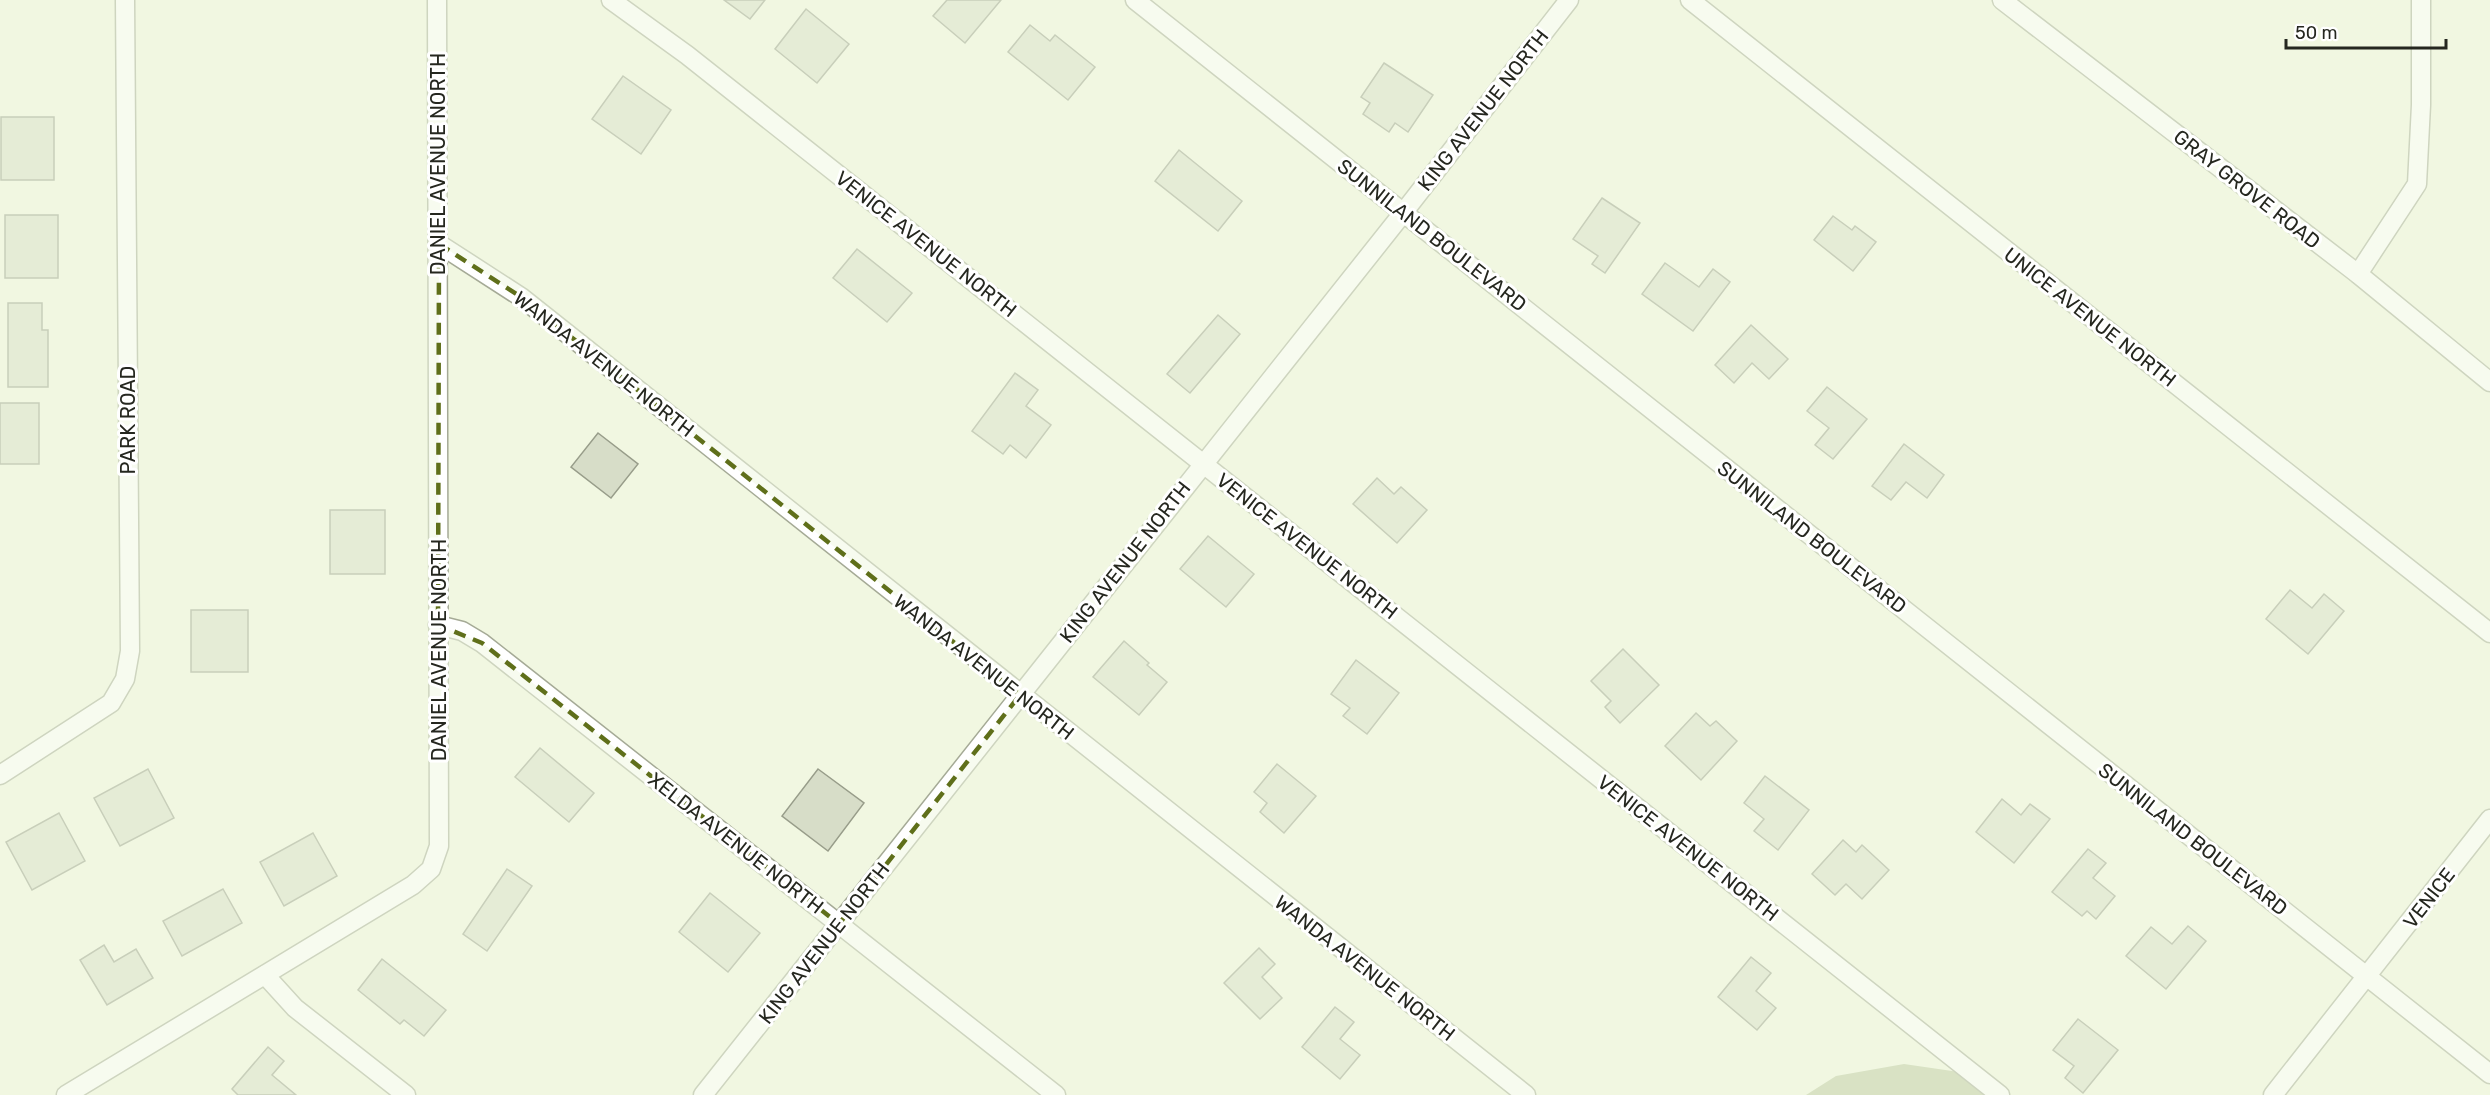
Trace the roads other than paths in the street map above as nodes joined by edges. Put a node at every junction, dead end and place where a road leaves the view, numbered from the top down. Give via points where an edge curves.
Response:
1 (125, 0) edge
2 (437, 0) edge
3 (611, 0) edge
4 (1135, 0) edge
5 (1569, 0) edge
6 (1690, 0) edge
7 (2002, 0) edge
8 (2421, 0) edge
9 (1403, 213) junction
10 (439, 244) junction
11 (2358, 274) junction
12 (2490, 382) edge
13 (1202, 463) junction
14 (438, 625) junction
15 (2490, 633) edge
16 (1020, 695) junction
17 (0, 774) edge
18 (2490, 819) edge
19 (839, 924) junction
20 (265, 975) junction
21 (2367, 977) junction
22 (2490, 1074) edge
23 (66, 1095) edge
24 (406, 1095) edge
25 (703, 1095) edge
26 (1056, 1095) edge
27 (1526, 1095) edge
28 (2000, 1095) edge
29 (2273, 1095) edge

1 - 17 street, PARK ROAD via 130,651 125,679 111,703
2 - 10 street, DANIEL AVENUE NORTH
3 - 13 street, VENICE AVENUE NORTH
4 - 9 street, SUNNILAND BOULEVARD
5 - 9 street, KING AVENUE NORTH
6 - 15 street, UNICE AVENUE NORTH
7 - 11 street, GRAY GROVE ROAD
8 - 11 street via 2417,184
9 - 13 street, KING AVENUE NORTH
9 - 21 street, SUNNILAND BOULEVARD
10 - 14 street, DANIEL AVENUE NORTH
10 - 16 street, WANDA AVENUE NORTH via 521,297
11 - 12 street, GRAY GROVE ROAD
13 - 16 street, KING AVENUE NORTH
13 - 28 street, VENICE AVENUE NORTH
14 - 19 street, XELDA AVENUE NORTH via 462,631 482,643
14 - 20 street, DANIEL AVENUE NORTH via 440,846 431,869 413,885
16 - 19 street, KING AVENUE NORTH
16 - 27 street, WANDA AVENUE NORTH
18 - 21 street, VENICE
19 - 25 street, KING AVENUE NORTH
19 - 26 street, XELDA AVENUE NORTH
20 - 23 street, DANIEL AVENUE NORTH
20 - 24 street via 295,1008
21 - 22 street, SUNNILAND BOULEVARD
21 - 29 street, VENICE

